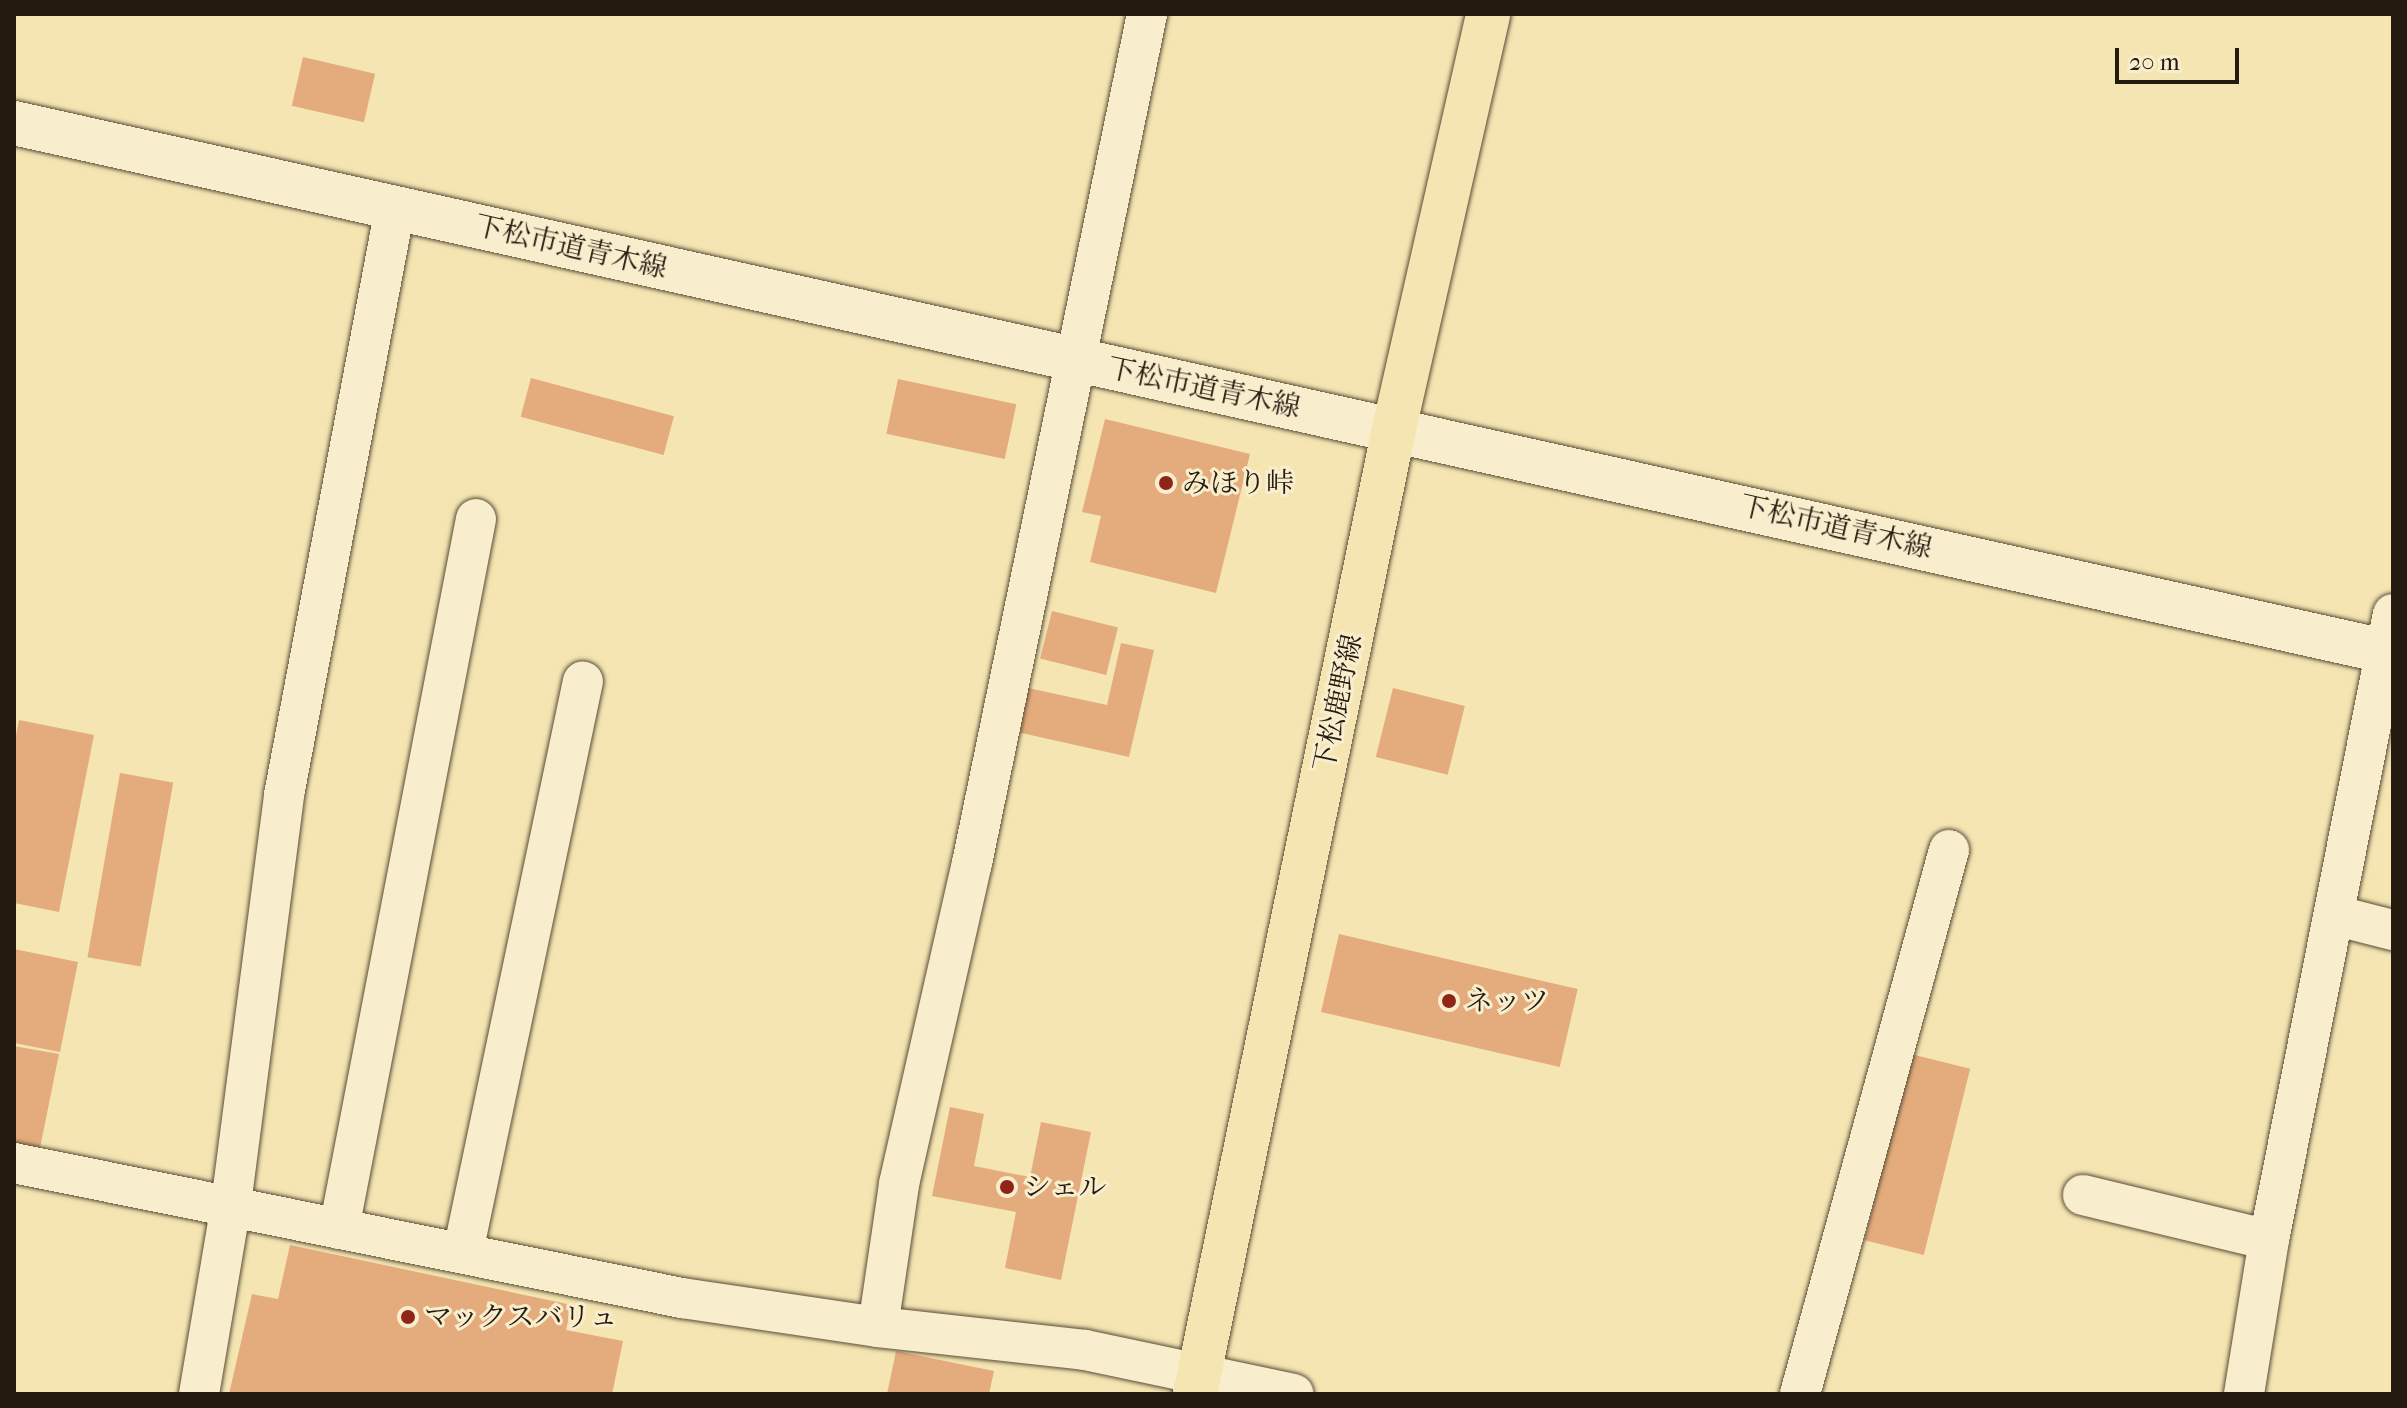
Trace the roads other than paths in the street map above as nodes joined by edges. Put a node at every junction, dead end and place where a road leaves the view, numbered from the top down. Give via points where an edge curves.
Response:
1 (1147, 14) edge
2 (1488, 14) edge
3 (14, 123) edge
4 (395, 208) junction
5 (1075, 361) junction
6 (1394, 429) junction
7 (476, 519) dead end
8 (2390, 639) edge
9 (583, 681) dead end
10 (1949, 850) dead end
11 (2334, 915) junction
12 (2393, 930) edge
13 (14, 1163) edge
14 (2083, 1195) dead end
15 (231, 1204) junction
16 (339, 1229) junction
17 (2269, 1240) junction
18 (463, 1252) junction
19 (878, 1327) junction
20 (1197, 1384) edge
21 (199, 1394) edge
22 (1293, 1394) edge
23 (1800, 1394) edge
24 (2244, 1394) edge

1 - 5 street
2 - 6 main road, 下松鹿野線
3 - 4 street, 下松市道青木線
4 - 5 street, 下松市道青木線
4 - 15 street via 284,795
5 - 6 street, 下松市道青木線
5 - 19 street via 972,863 899,1184
6 - 8 street, 下松市道青木線
6 - 20 main road, 下松鹿野線
7 - 16 street
8 - 11 street
9 - 18 street
10 - 23 street
11 - 12 street
11 - 17 street
13 - 15 street
14 - 17 street
15 - 16 street
15 - 21 street
16 - 18 street
17 - 24 street
18 - 19 street via 682,1298
19 - 20 street via 1085,1350
20 - 22 street

